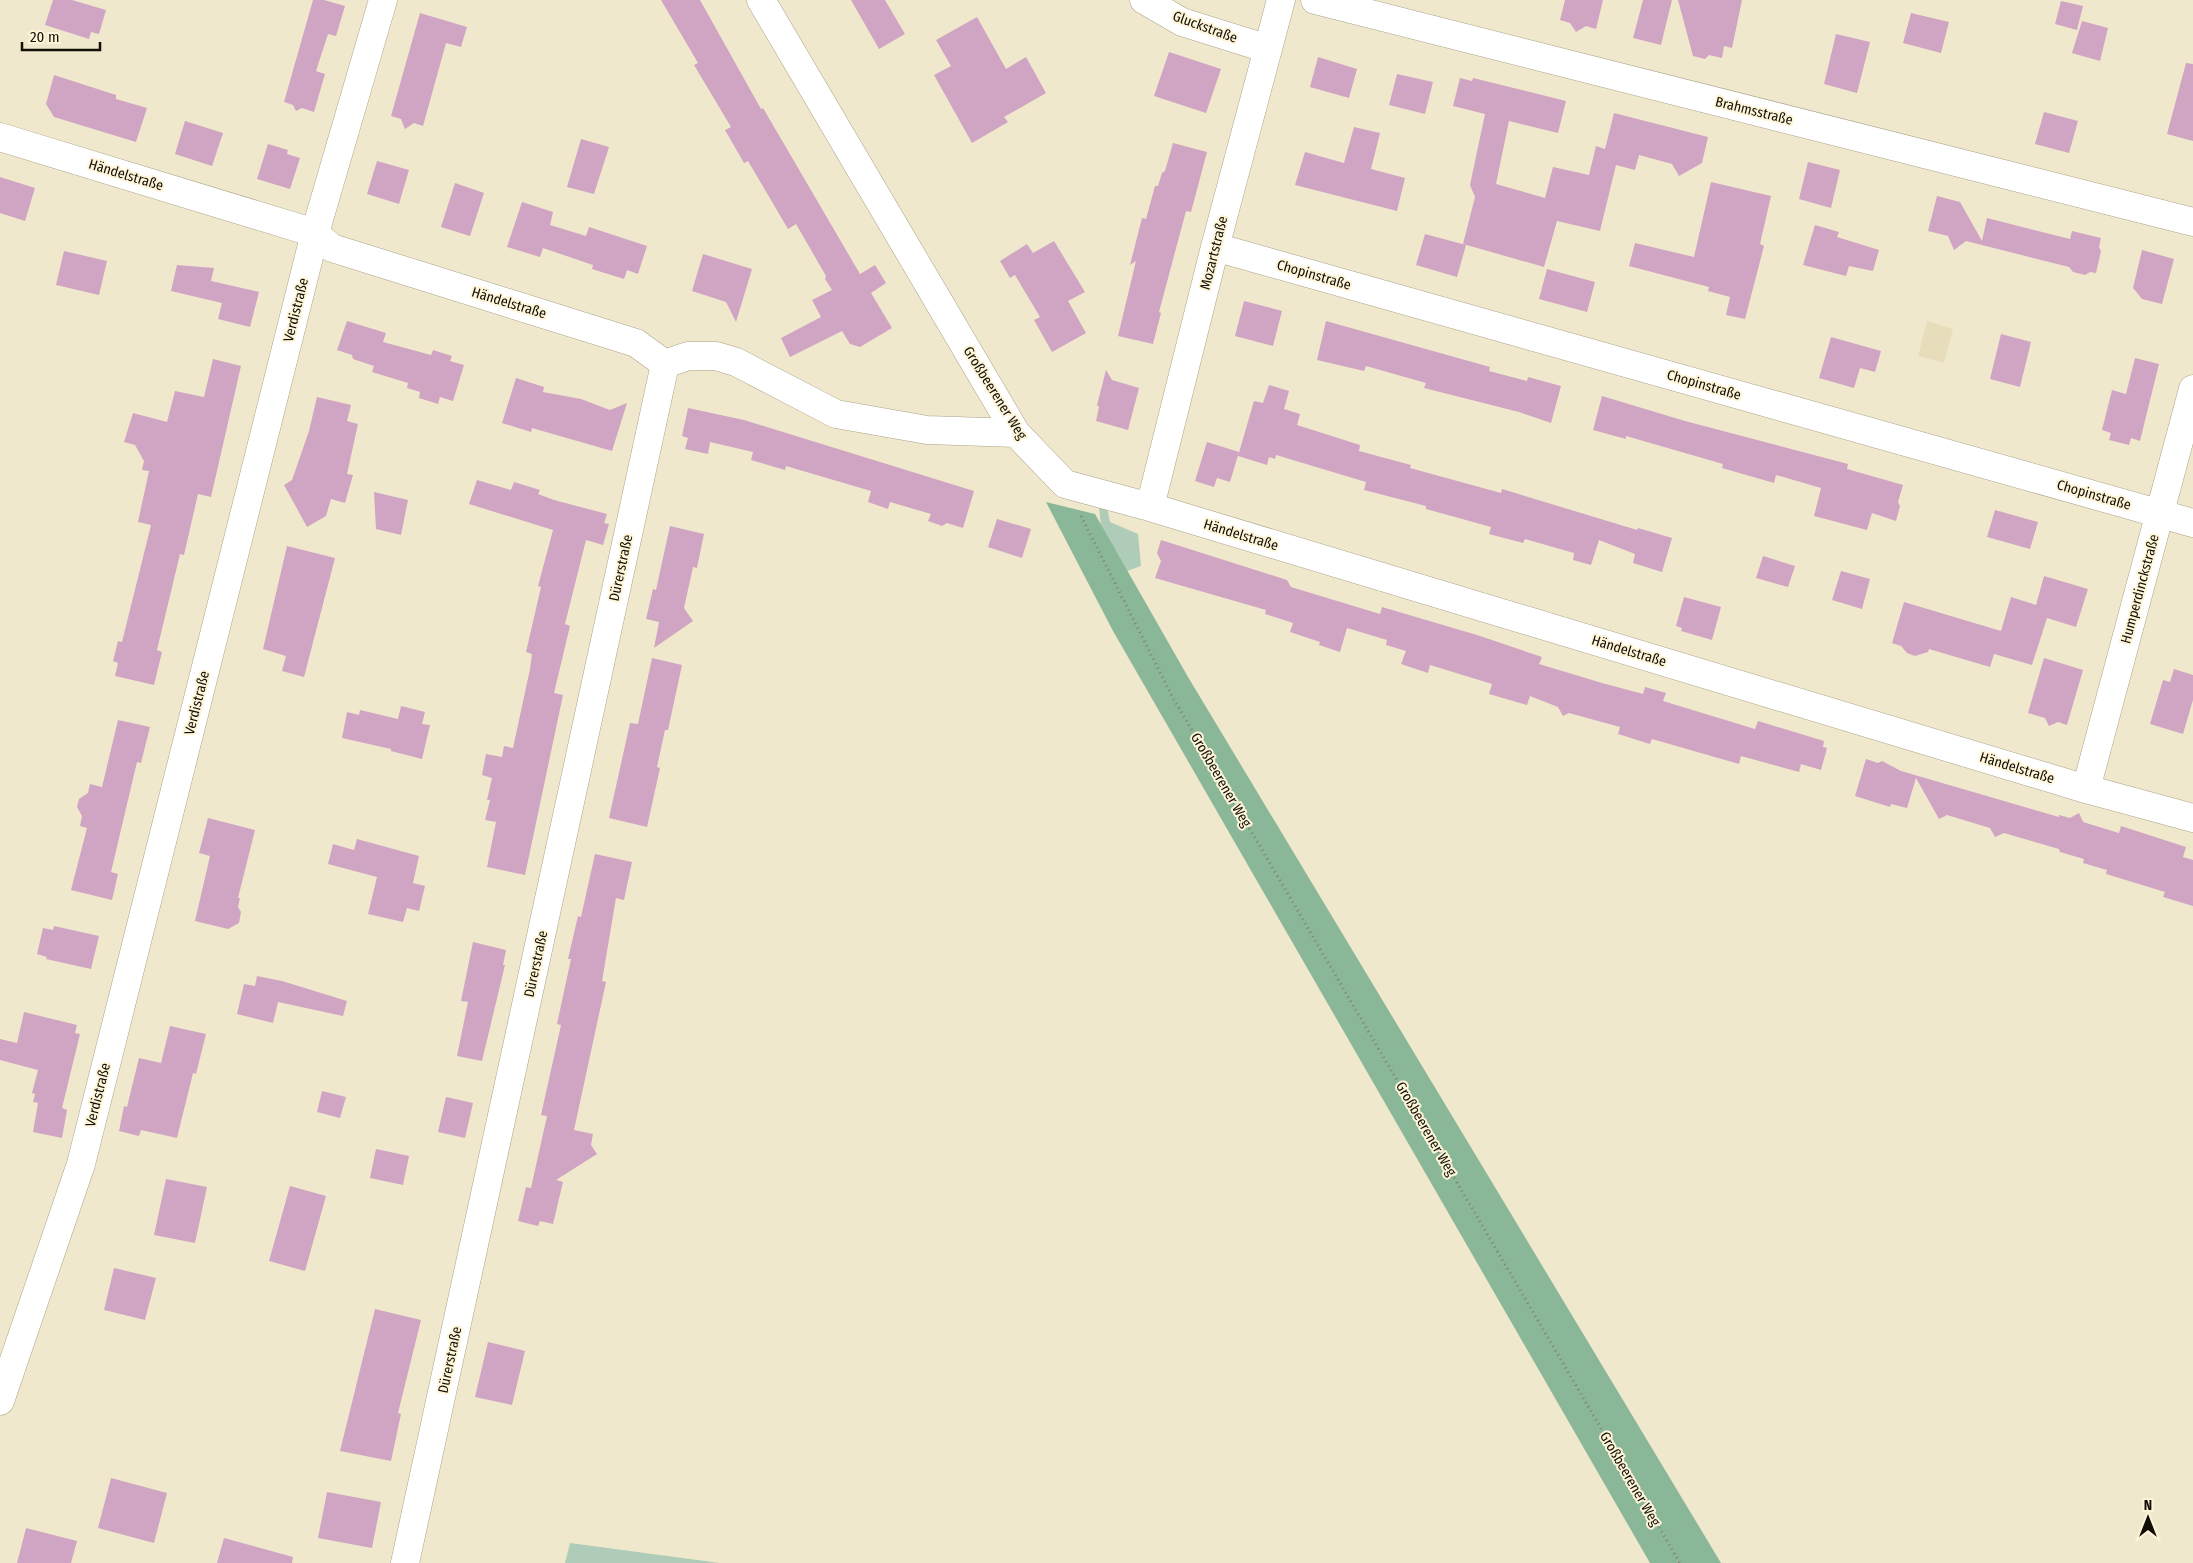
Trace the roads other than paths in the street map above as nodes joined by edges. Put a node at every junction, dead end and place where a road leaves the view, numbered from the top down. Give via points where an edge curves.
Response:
1 (383, 0) edge
2 (761, 0) edge
3 (1144, 0) edge
4 (1281, 0) edge
5 (1315, 0) edge
6 (1268, 49) junction
7 (0, 137) edge
8 (2193, 222) edge
9 (315, 233) junction
10 (1215, 247) junction
11 (665, 364) junction
12 (2193, 389) edge
13 (1016, 433) junction
14 (1065, 484) joint
15 (1150, 508) junction
16 (2160, 514) junction
17 (2193, 523) edge
18 (2086, 789) junction
19 (2193, 818) edge
20 (0, 1402) edge
21 (405, 1563) edge

1 - 9 street, Verdistraße
2 - 13 street, Großbeerener Weg
3 - 6 street, Gluckstraße via 1182,22
4 - 6 street, Mozartstraße
5 - 8 street, Brahmsstraße
6 - 10 street, Mozartstraße
7 - 9 street, Händelstraße
9 - 11 street, Händelstraße via 332,248 636,343
9 - 20 street, Verdistraße via 81,1164
10 - 15 street, Mozartstraße
10 - 16 street, Chopinstraße
11 - 13 street via 688,356 716,356 736,362 836,414 927,430
11 - 21 street, Dürerstraße
12 - 16 street, Humperdinckstraße
13 - 14 street, Großbeerener Weg
14 - 15 street, Händelstraße
15 - 18 street, Händelstraße
16 - 17 street, Chopinstraße
16 - 18 street, Humperdinckstraße
18 - 19 street, Händelstraße

